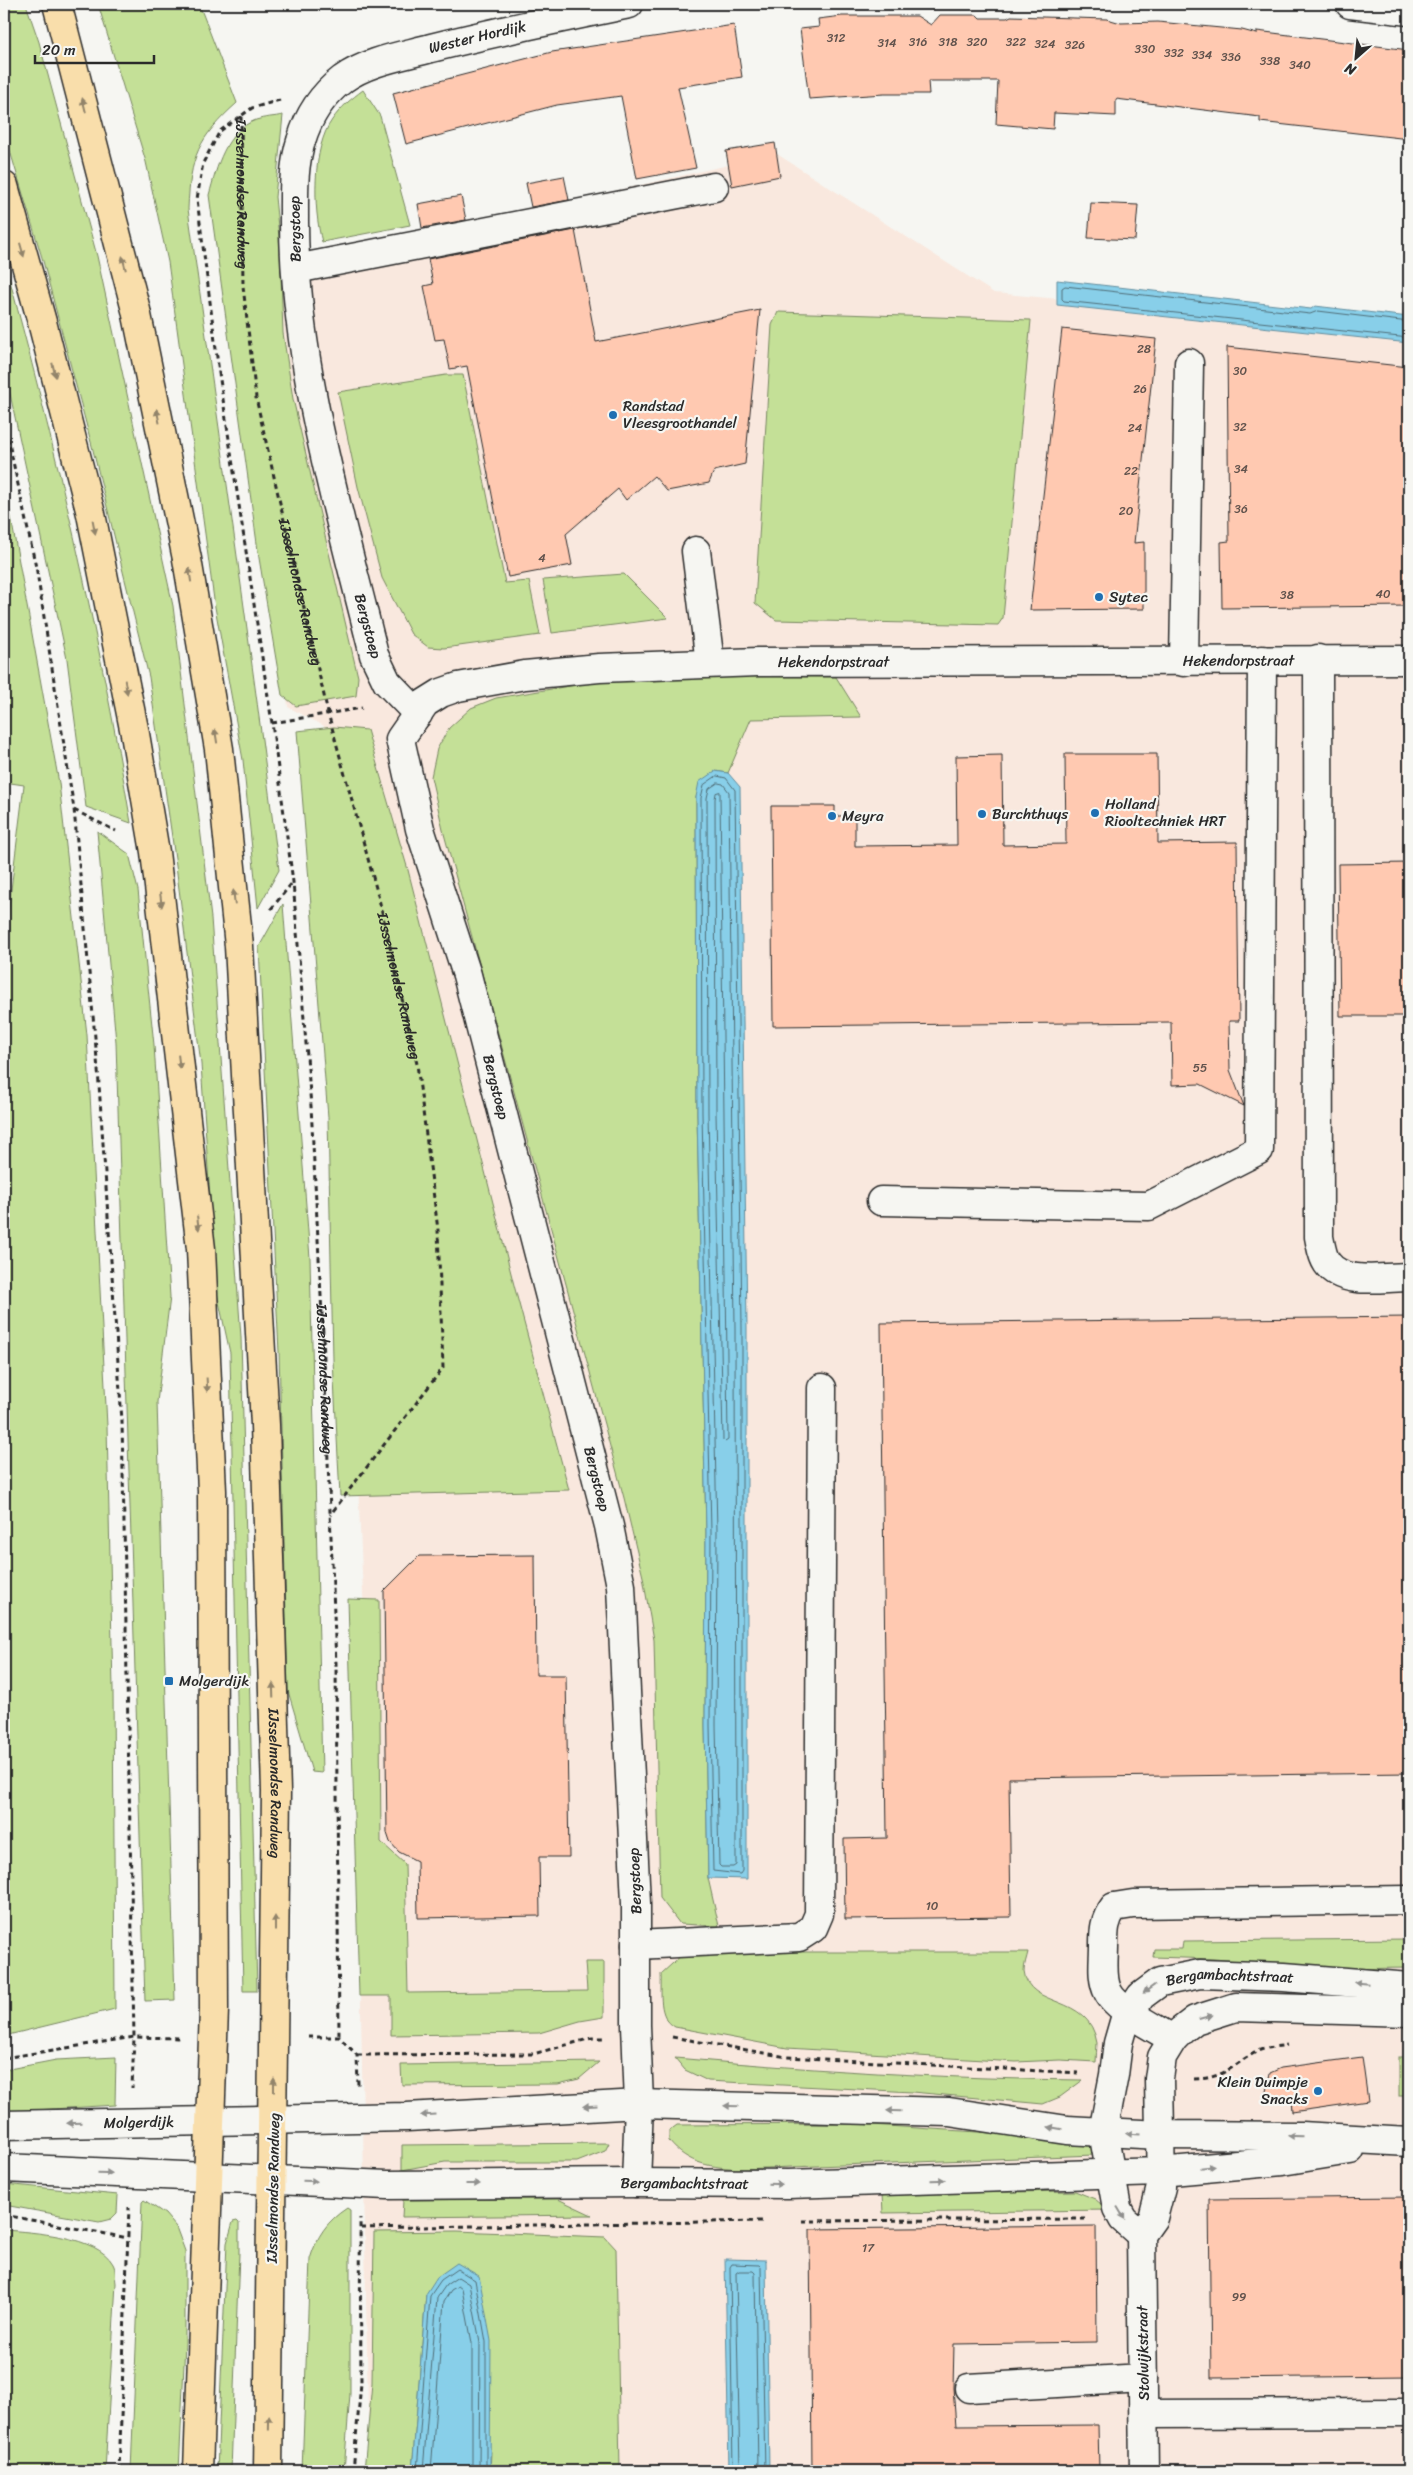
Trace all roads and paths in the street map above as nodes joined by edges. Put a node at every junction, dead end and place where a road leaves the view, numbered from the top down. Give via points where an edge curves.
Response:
1 (57, 4) edge
2 (629, 4) edge
3 (1350, 4) edge
4 (1409, 11) edge
5 (385, 60) joint
6 (4, 186) edge
7 (714, 188) dead end
8 (296, 269) junction
9 (1189, 363) dead end
10 (4, 420) edge
11 (696, 551) dead end
12 (1318, 659) junction
13 (1262, 660) junction
14 (1409, 660) edge
15 (1184, 662) junction
16 (710, 664) junction
17 (365, 708) dead end
18 (328, 713) junction
19 (418, 714) junction
20 (272, 723) junction
21 (881, 1201) dead end
22 (1409, 1277) edge
23 (822, 1388) dead end
24 (330, 1515) junction
25 (1409, 1900) edge
26 (636, 1946) junction
27 (1409, 1987) edge
28 (1130, 2012) junction
29 (1409, 2012) edge
30 (339, 2037) dead end
31 (636, 2037) junction
32 (1173, 2040) junction
33 (1294, 2044) dead end
34 (357, 2055) dead end
35 (4, 2058) edge
36 (1114, 2075) junction
37 (1159, 2080) junction
38 (639, 2104) junction
39 (274, 2119) junction
40 (211, 2120) junction
41 (4, 2125) edge
42 (1103, 2132) junction
43 (1160, 2135) junction
44 (1403, 2142) edge
45 (4, 2168) edge
46 (1160, 2172) junction
47 (1109, 2174) junction
48 (209, 2177) junction
49 (273, 2180) junction
50 (636, 2183) junction
51 (4, 2215) edge
52 (766, 2221) dead end
53 (796, 2221) dead end
54 (1132, 2227) junction
55 (361, 2228) dead end
56 (1143, 2378) junction
57 (360, 2383) dead end
58 (969, 2388) dead end
59 (1409, 2412) edge
60 (1144, 2414) junction
61 (119, 2471) edge
62 (198, 2471) edge
63 (268, 2471) edge
64 (353, 2471) edge
65 (1144, 2471) edge

39 -> 1 main road, IJsselmondse Randweg via 276,1791 265,1425 236,916 219,749 187,559 136,310
2 - 5 street, Wester Hordijk via 497,31
3 - 4 street
5 - 8 street, Bergstoep via 360,69 329,91 317,104 301,141 294,172
6 -> 40 main road via 91,514 135,734 155,852 201,1249 212,1491 214,2009
7 - 8 street
8 - 19 street, Bergstoep via 310,382 374,655 387,682
9 - 15 street
10 - 35 path via 37,572 72,800 98,1070 122,1421 134,2037
11 - 16 street
12 - 13 street, Hekendorpstraat
12 - 14 street, Hekendorpstraat
12 - 22 street via 1319,1237 1327,1264 1343,1276
13 - 15 street, Hekendorpstraat
13 - 21 street via 1259,1150 1149,1206
15 - 16 street, Hekendorpstraat
16 - 19 street, Hekendorpstraat via 599,668 525,675 441,693 425,703
17 - 18 path
18 - 20 path
18 - 20 path, IJsselmondse Randweg via 256,398 243,286 242,115 220,131 203,163 197,199 219,373
18 - 24 path, IJsselmondse Randweg via 379,899 417,1064 438,1230 443,1368
19 - 26 street, Bergstoep via 400,739 420,829 467,975 622,1586
20 - 24 path, IJsselmondse Randweg via 293,882 310,1106
23 - 26 street via 819,1914 813,1928 799,1937
24 - 30 path, IJsselmondse Randweg via 336,1664
25 - 28 street via 1133,1904 1114,1907 1104,1926 1105,1982 1108,1993
26 - 31 street, Bergstoep
27 -> 28 street, Bergambachtstraat via 1200,1974 1160,1982 1141,1996
28 - 32 street
28 - 36 street, Bergambachtstraat via 1118,2043
32 -> 29 street, Bergambachtstraat via 1195,2020 1236,2007
31 - 34 path via 592,2038 533,2054
31 - 36 path via 680,2038 787,2057
31 - 38 street, Bergstoep
32 - 37 street, Bergambachtstraat via 1162,2057
33 - 37 path via 1258,2050 1225,2074 1211,2079
36 - 42 street, Bergambachtstraat
37 - 43 street, Bergambachtstraat
38 -> 39 street, Bergambachtstraat via 407,2117
42 -> 38 street, Bergambachtstraat via 1068,2130 949,2112
38 - 50 street, Bergstoep
39 - 40 street, Molgerdijk
39 - 49 main road, IJsselmondse Randweg
40 -> 41 street, Molgerdijk
40 - 48 main road
43 -> 42 street, Bergambachtstraat
42 - 47 street, Stolwijkstraat
44 -> 43 street, Bergambachtstraat via 1301,2136
43 - 46 street, Bergambachtstraat
46 -> 44 street, Bergambachtstraat via 1282,2160
45 -> 48 street
46 - 47 street, Bergambachtstraat
46 - 54 street via 1162,2187 1152,2218
50 -> 47 street, Bergambachtstraat via 788,2184
47 -> 54 street, Stolwijkstraat via 1117,2208
48 - 49 street, Bergambachtstraat
48 - 62 main road
49 -> 50 street, Bergambachtstraat via 387,2185
63 -> 49 main road, IJsselmondse Randweg
51 - 61 path via 128,2238
52 - 55 path
53 - 54 path
54 - 56 street, Stolwijkstraat
56 - 58 street
56 - 60 street, Stolwijkstraat
57 - 64 path
59 - 60 street
60 - 65 street, Stolwijkstraat

